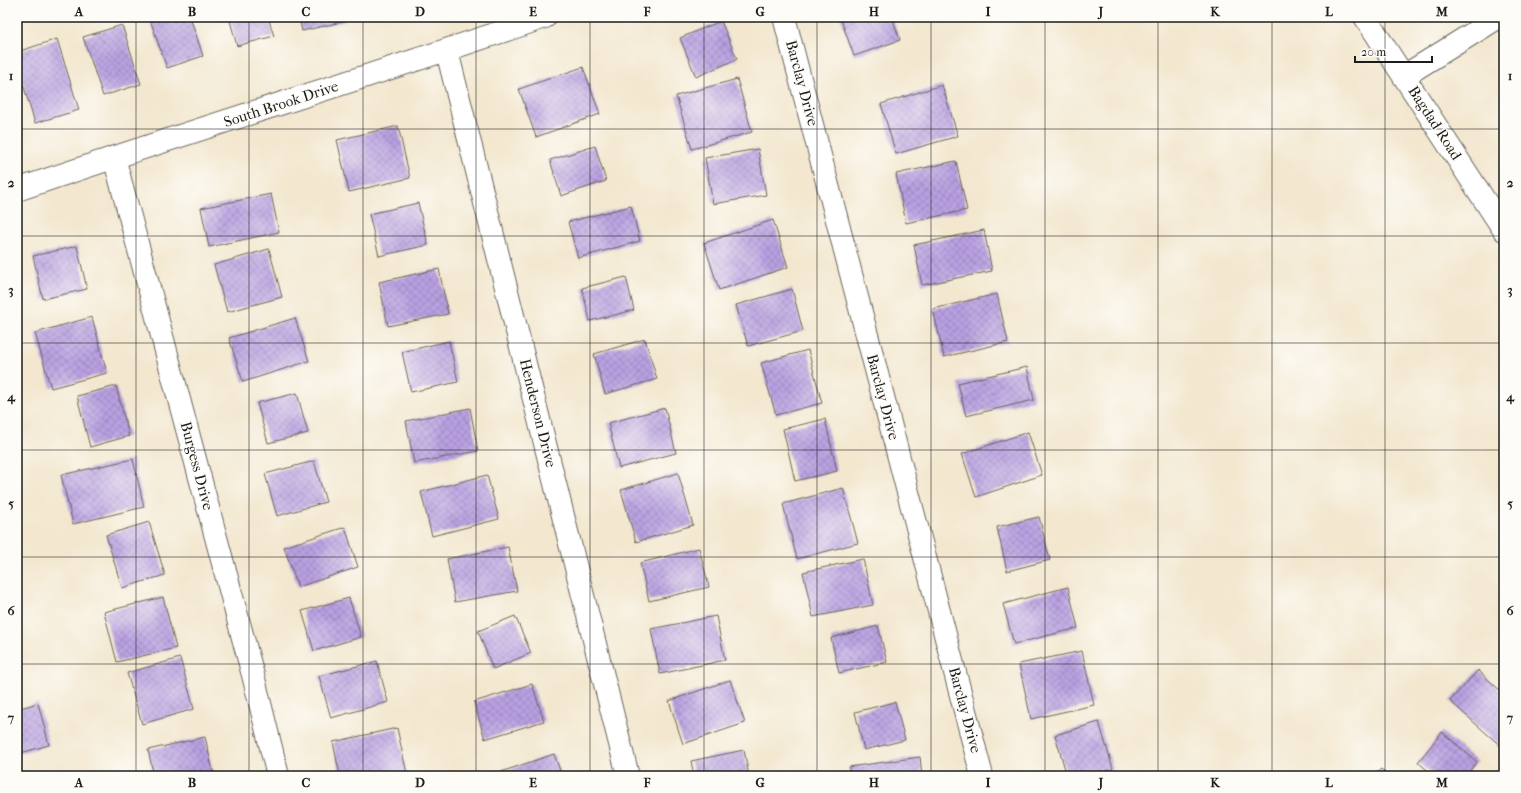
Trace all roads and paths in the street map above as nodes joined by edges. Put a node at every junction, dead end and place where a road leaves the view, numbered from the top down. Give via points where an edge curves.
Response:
1 (545, 17) edge
2 (784, 17) edge
3 (1365, 17) edge
4 (1499, 17) edge
5 (448, 50) junction
6 (1404, 76) junction
7 (114, 157) junction
8 (17, 190) edge
9 (1504, 230) edge
10 (278, 776) edge
11 (628, 776) edge
12 (982, 776) edge

1 - 5 street, South Brook Drive
2 - 12 street, Barclay Drive
3 - 6 street, Bagdad Road
4 - 6 street
5 - 7 street, South Brook Drive
5 - 11 street, Henderson Drive
6 - 9 street, Bagdad Road
7 - 8 street, South Brook Drive
7 - 10 street, Burgess Drive

